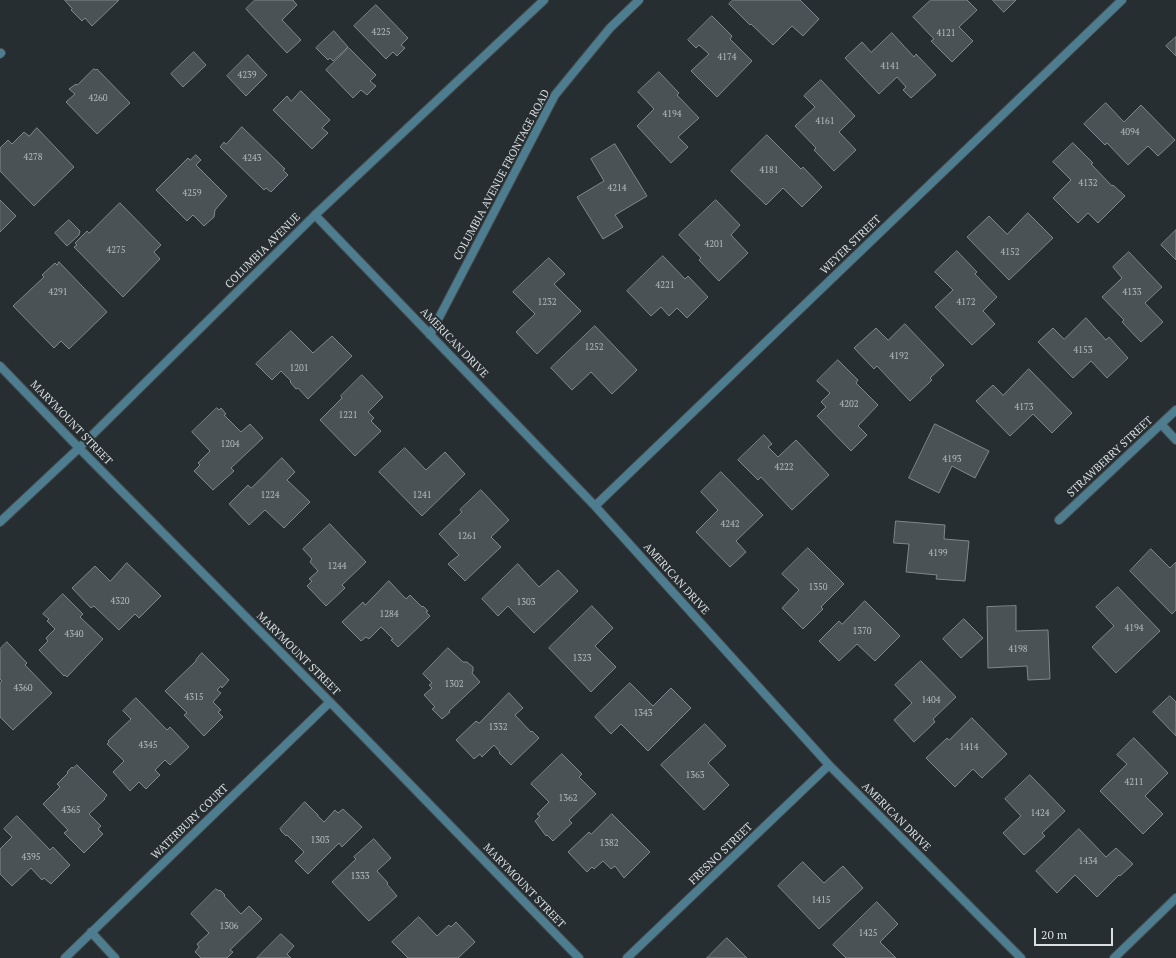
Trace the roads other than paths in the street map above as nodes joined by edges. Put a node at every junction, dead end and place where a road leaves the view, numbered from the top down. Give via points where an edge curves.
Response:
1 (544, 0) edge
2 (640, 0) edge
3 (1122, 0) edge
4 (315, 215) junction
5 (430, 335) junction
6 (0, 366) edge
7 (1176, 410) edge
8 (1162, 424) junction
9 (1176, 440) edge
10 (79, 448) junction
11 (595, 506) junction
12 (1059, 520) dead end
13 (0, 522) edge
14 (330, 702) junction
15 (829, 765) junction
16 (1176, 898) edge
17 (91, 932) junction
18 (65, 958) edge
19 (115, 958) edge
20 (579, 958) edge
21 (627, 958) edge
22 (1021, 958) edge
23 (1114, 958) edge

1 - 4 street, COLUMBIA AVENUE
2 - 5 street, COLUMBIA AVENUE FRONTAGE ROAD via 610,28 555,95
3 - 11 street, WEYER STREET
4 - 5 street, AMERICAN DRIVE
4 - 10 street, COLUMBIA AVENUE
5 - 11 street, AMERICAN DRIVE
6 - 10 street, MARYMOUNT STREET
7 - 8 street, STRAWBERRY STREET
8 - 9 street
8 - 12 street, STRAWBERRY STREET
10 - 13 street, COLUMBIA AVENUE
10 - 14 street, MARYMOUNT STREET
11 - 15 street, AMERICAN DRIVE
14 - 17 street, WATERBURY COURT
14 - 20 street, MARYMOUNT STREET
15 - 21 street, FRESNO STREET
15 - 22 street, AMERICAN DRIVE
16 - 23 street
17 - 18 street, WATERBURY COURT
17 - 19 street

